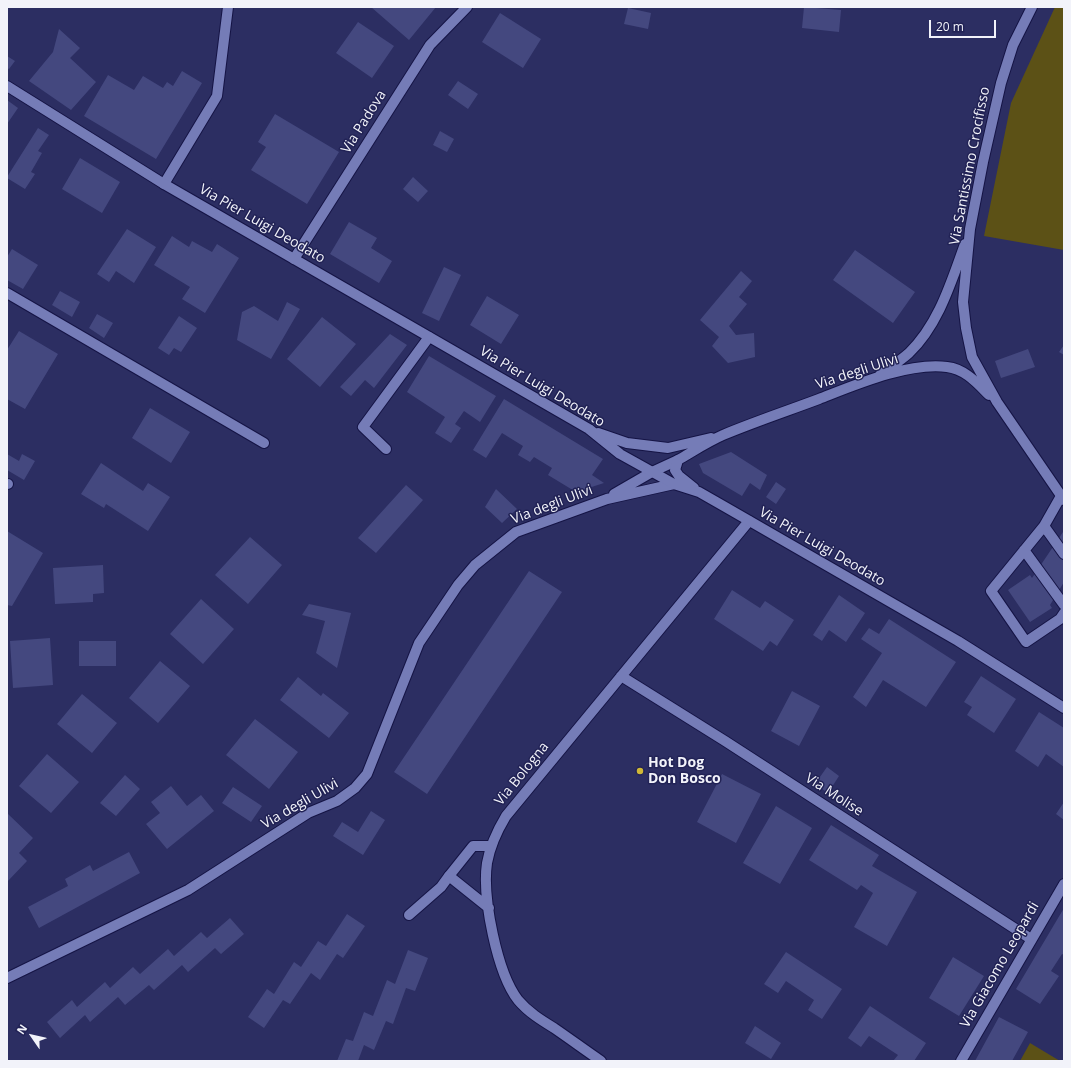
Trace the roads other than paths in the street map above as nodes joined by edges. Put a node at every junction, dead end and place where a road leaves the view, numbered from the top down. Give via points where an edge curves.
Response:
1 (228, 7) edge
2 (467, 7) edge
3 (1032, 7) edge
4 (7, 86) edge
5 (164, 184) junction
6 (970, 229) junction
7 (294, 259) junction
8 (7, 292) edge
9 (429, 337) junction
10 (876, 378) junction
11 (997, 402) junction
12 (589, 429) junction
13 (722, 436) junction
14 (264, 443) dead end
15 (386, 449) dead end
16 (678, 460) junction
17 (652, 472) junction
18 (674, 484) junction
19 (699, 492) junction
20 (1063, 498) edge
21 (607, 499) junction
22 (749, 521) junction
23 (1044, 526) junction
24 (1024, 550) junction
25 (1064, 554) edge
26 (1064, 605) edge
27 (1064, 613) edge
28 (621, 676) junction
29 (1064, 708) edge
30 (491, 846) junction
31 (449, 876) junction
32 (1064, 884) edge
33 (489, 908) junction
34 (409, 915) dead end
35 (1031, 939) junction
36 (7, 978) edge
37 (601, 1061) edge
38 (960, 1061) edge

1 - 5 street via 217,96
2 - 7 street, Via Padova via 430,45
3 - 6 street, Via Santissimo Crocifisso via 1013,46 1001,83
4 - 5 street, Via Pier Luigi Deodato
5 - 7 street, Via Pier Luigi Deodato
6 - 10 street via 944,301 933,321 909,353
6 - 11 street, Via Santissimo Crocifisso via 963,302 966,328 972,357
7 - 9 street, Via Pier Luigi Deodato
8 - 14 street
9 - 12 street, Via Pier Luigi Deodato
9 - 15 street via 363,427
10 - 11 street, Via degli Ulivi via 932,366 949,367 972,378
10 - 13 street, Via degli Ulivi
11 - 20 street, Via Santissimo Crocifisso
12 - 13 street via 627,443 668,448
12 - 17 street, Via Pier Luigi Deodato via 620,454
13 - 16 street, Via degli Ulivi
16 - 17 street, Via degli Ulivi
16 - 19 street via 675,470
17 - 18 street, Via Pier Luigi Deodato
17 - 21 street, Via degli Ulivi
18 - 19 street, Via Pier Luigi Deodato
18 - 21 street
19 - 22 street, Via Pier Luigi Deodato
20 - 23 street
21 - 36 street, Via degli Ulivi via 516,532 475,565 458,585 419,643 367,774 355,788 337,801 308,813 188,890
22 - 28 street, Via Bologna
22 - 29 street, Via Pier Luigi Deodato via 958,641
23 - 24 street
23 - 25 street
24 - 26 street
24 - 27 street via 991,591 1026,642
28 - 30 street, Via Bologna via 506,816
28 - 35 street, Via Molise
30 - 31 street via 473,846
30 - 33 street, Via Bologna via 486,885
31 - 33 street
31 - 34 street via 441,887
32 - 35 street, Via Giacomo Leopardi
33 - 37 street, Via Bologna via 498,956 508,983 518,1000 530,1012
35 - 38 street, Via Giacomo Leopardi

